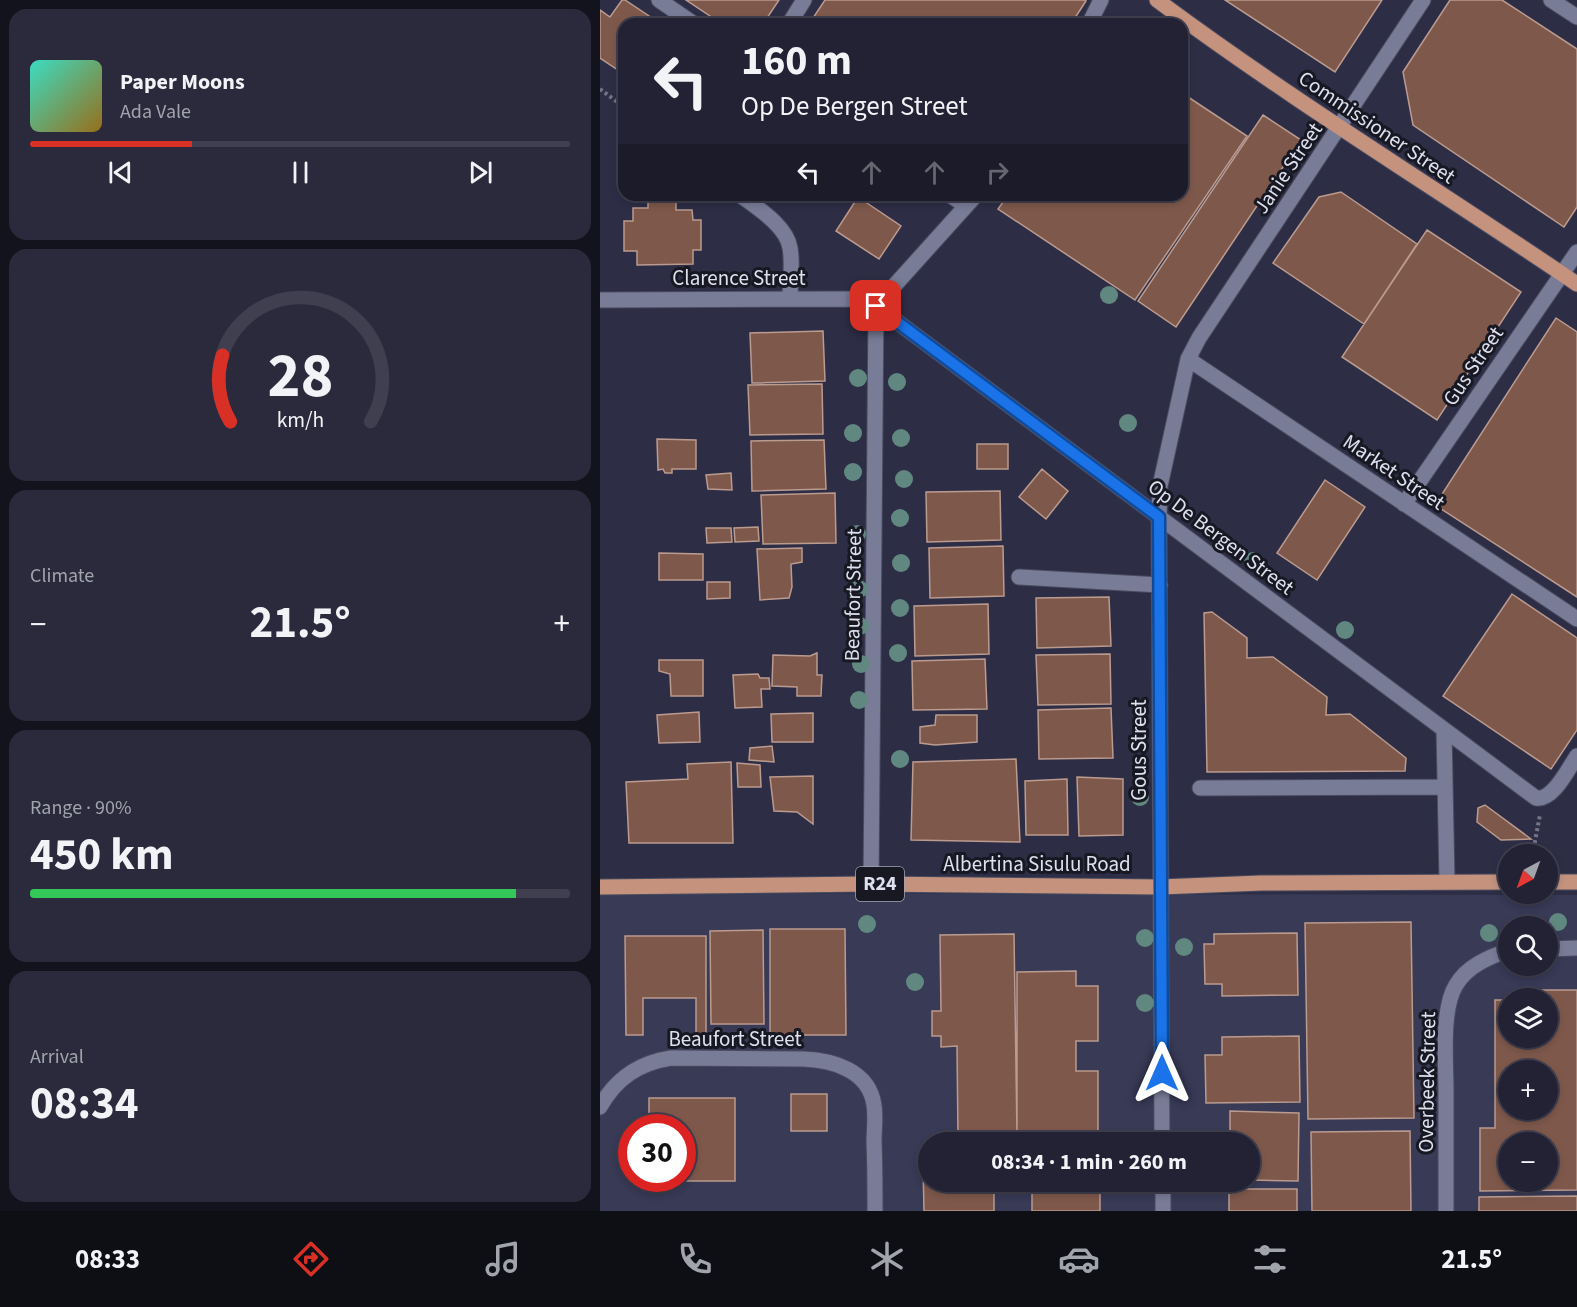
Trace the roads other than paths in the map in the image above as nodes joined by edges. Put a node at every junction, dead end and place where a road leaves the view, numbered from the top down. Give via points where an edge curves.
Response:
1 (658, 0) edge
2 (804, 0) edge
3 (1101, 0) edge
4 (1157, 0) edge
5 (1423, 0) edge
6 (1551, 0) edge
7 (1577, 17) edge
8 (685, 18) edge
9 (793, 18) edge
10 (1092, 18) edge
11 (1182, 18) edge
12 (1188, 23) edge
13 (1340, 128) junction
14 (748, 201) edge
15 (971, 201) edge
16 (1577, 252) edge
17 (1562, 274) junction
18 (1577, 284) edge
19 (790, 299) junction
20 (600, 300) edge
21 (876, 306) junction
22 (1188, 359) junction
23 (1404, 504) junction
24 (1159, 517) junction
25 (1019, 577) dead end
26 (1160, 585) junction
27 (1577, 619) edge
28 (1444, 730) junction
29 (1577, 756) edge
30 (1444, 786) junction
31 (1200, 788) dead end
32 (1447, 882) junction
33 (1498, 882) edge
34 (1558, 882) edge
35 (1577, 882) edge
36 (871, 884) junction
37 (600, 886) edge
38 (1160, 886) junction
39 (1577, 948) edge
40 (1558, 949) edge
41 (1498, 954) edge
42 (600, 1107) edge
43 (1162, 1132) edge
44 (1163, 1192) edge
45 (875, 1211) edge
46 (1163, 1211) edge
47 (1446, 1211) edge

1 - 8 street
2 - 9 street
3 - 10 street
4 - 11 main road, Commissioner Street
5 - 13 street, Janie Street
6 - 7 street
12 - 13 main road, Commissioner Street
13 - 17 main road, Commissioner Street
13 - 22 street, Janie Street
14 - 19 street via 787,238
15 - 21 street
16 - 17 street, Gus Street
17 - 18 main road, Commissioner Street
17 - 23 street, Gus Street
19 - 20 street, Clarence Street
19 - 21 street, Clarence Street via 852,299
21 - 24 street, Op De Bergen Street
21 - 36 street, Beaufort Street
22 - 23 street, Market Street
22 - 24 street, Gous Street via 1160,486
23 - 27 street, Market Street
24 - 26 street, Gous Street
24 - 28 street, Op De Bergen Street
25 - 26 street
26 - 38 street, Gous Street
28 - 29 street, Op De Bergen Street via 1536,798 1550,795
28 - 30 street
30 - 31 street
30 - 32 street
32 - 33 main road, Albertina Sisulu Road / R24
32 - 38 main road, Albertina Sisulu Road / R24
34 - 35 main road
36 - 37 main road, Albertina Sisulu Road / R24
36 - 38 main road, Albertina Sisulu Road / R24
38 - 43 street, Gous Street
39 - 40 street
41 - 47 street, Overbeek Street via 1467,972 1450,999 1446,1032
42 - 45 street, Beaufort Street via 632,1070 671,1058 823,1060 848,1069 865,1084 874,1104
44 - 46 street

